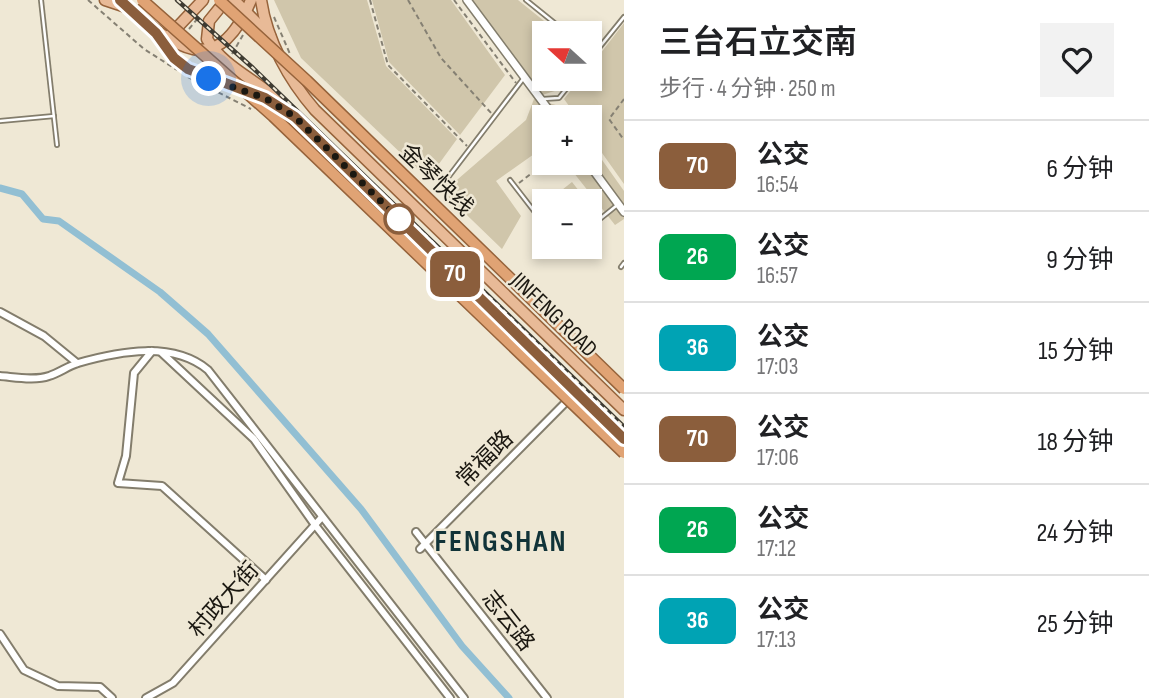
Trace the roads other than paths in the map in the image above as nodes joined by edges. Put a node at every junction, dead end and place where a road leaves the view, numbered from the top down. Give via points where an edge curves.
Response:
1 (41, 0) edge
2 (105, 0) edge
3 (120, 0) edge
4 (142, 0) edge
5 (202, 0) edge
6 (219, 0) edge
7 (226, 0) edge
8 (234, 0) edge
9 (251, 0) edge
10 (261, 0) edge
11 (467, 0) edge
12 (526, 0) edge
13 (128, 4) edge
14 (246, 13) junction
15 (624, 17) edge
16 (552, 21) edge
17 (156, 33) junction
18 (273, 39) junction
19 (602, 42) edge
20 (212, 48) junction
21 (524, 78) junction
22 (565, 91) edge
23 (540, 99) junction
24 (545, 105) edge
25 (54, 116) junction
26 (295, 117) junction
27 (0, 121) edge
28 (57, 145) dead end
29 (597, 175) edge
30 (510, 180) dead end
31 (440, 188) dead end
32 (618, 204) junction
33 (532, 209) edge
34 (624, 212) edge
35 (602, 217) edge
36 (0, 312) edge
37 (152, 352) junction
38 (160, 352) junction
39 (77, 363) junction
40 (0, 376) edge
41 (624, 389) edge
42 (575, 393) junction
43 (624, 410) edge
44 (624, 439) edge
45 (624, 453) edge
46 (323, 517) junction
47 (315, 525) junction
48 (416, 532) dead end
49 (423, 547) junction
50 (266, 580) junction
51 (0, 634) edge
52 (112, 698) edge
53 (146, 698) edge
54 (450, 698) edge
55 (464, 698) edge
56 (547, 698) edge

1 - 25 lane
2 - 13 main road
3 - 13 main road
4 - 45 highway, bridge via 238,83
5 - 17 main road via 173,33
6 - 41 highway, 金琴快线, bridge
7 - 20 main road via 205,30
8 - 14 main road, JINFENG ROAD
9 - 14 main road
10 - 18 main road
11 - 21 street
12 - 16 lane
13 - 17 main road
14 - 18 main road, JINFENG ROAD
14 - 20 main road via 226,41
15 - 19 lane
17 - 20 main road via 181,46
17 - 26 main road, JINFENG ROAD via 174,58 194,73 265,98
18 - 43 main road, JINFENG ROAD via 286,72 315,110
20 - 26 main road via 265,87
21 - 23 street
21 - 31 lane
22 - 23 lane via 559,98
23 - 24 street
25 - 27 lane
25 - 28 lane
26 - 42 main road, JINFENG ROAD
29 - 32 street
30 - 33 lane
32 - 34 street
32 - 35 lane
36 - 39 street via 44,336
37 - 38 street
37 - 39 street
37 - 50 street via 134,373 126,456 118,483 162,486
38 - 46 street via 196,361 208,370
38 - 47 street via 254,439
39 - 40 street via 47,377
42 - 44 main road, JINFENG ROAD
42 - 49 street, 常福路
46 - 47 street, 村政大街
46 - 55 street
47 - 50 street, 村政大街
47 - 54 street
48 - 49 street, 志云路
49 - 56 street, 志云路
50 - 53 street, 村政大街 via 173,683
51 - 52 street via 24,670 58,686 100,687

